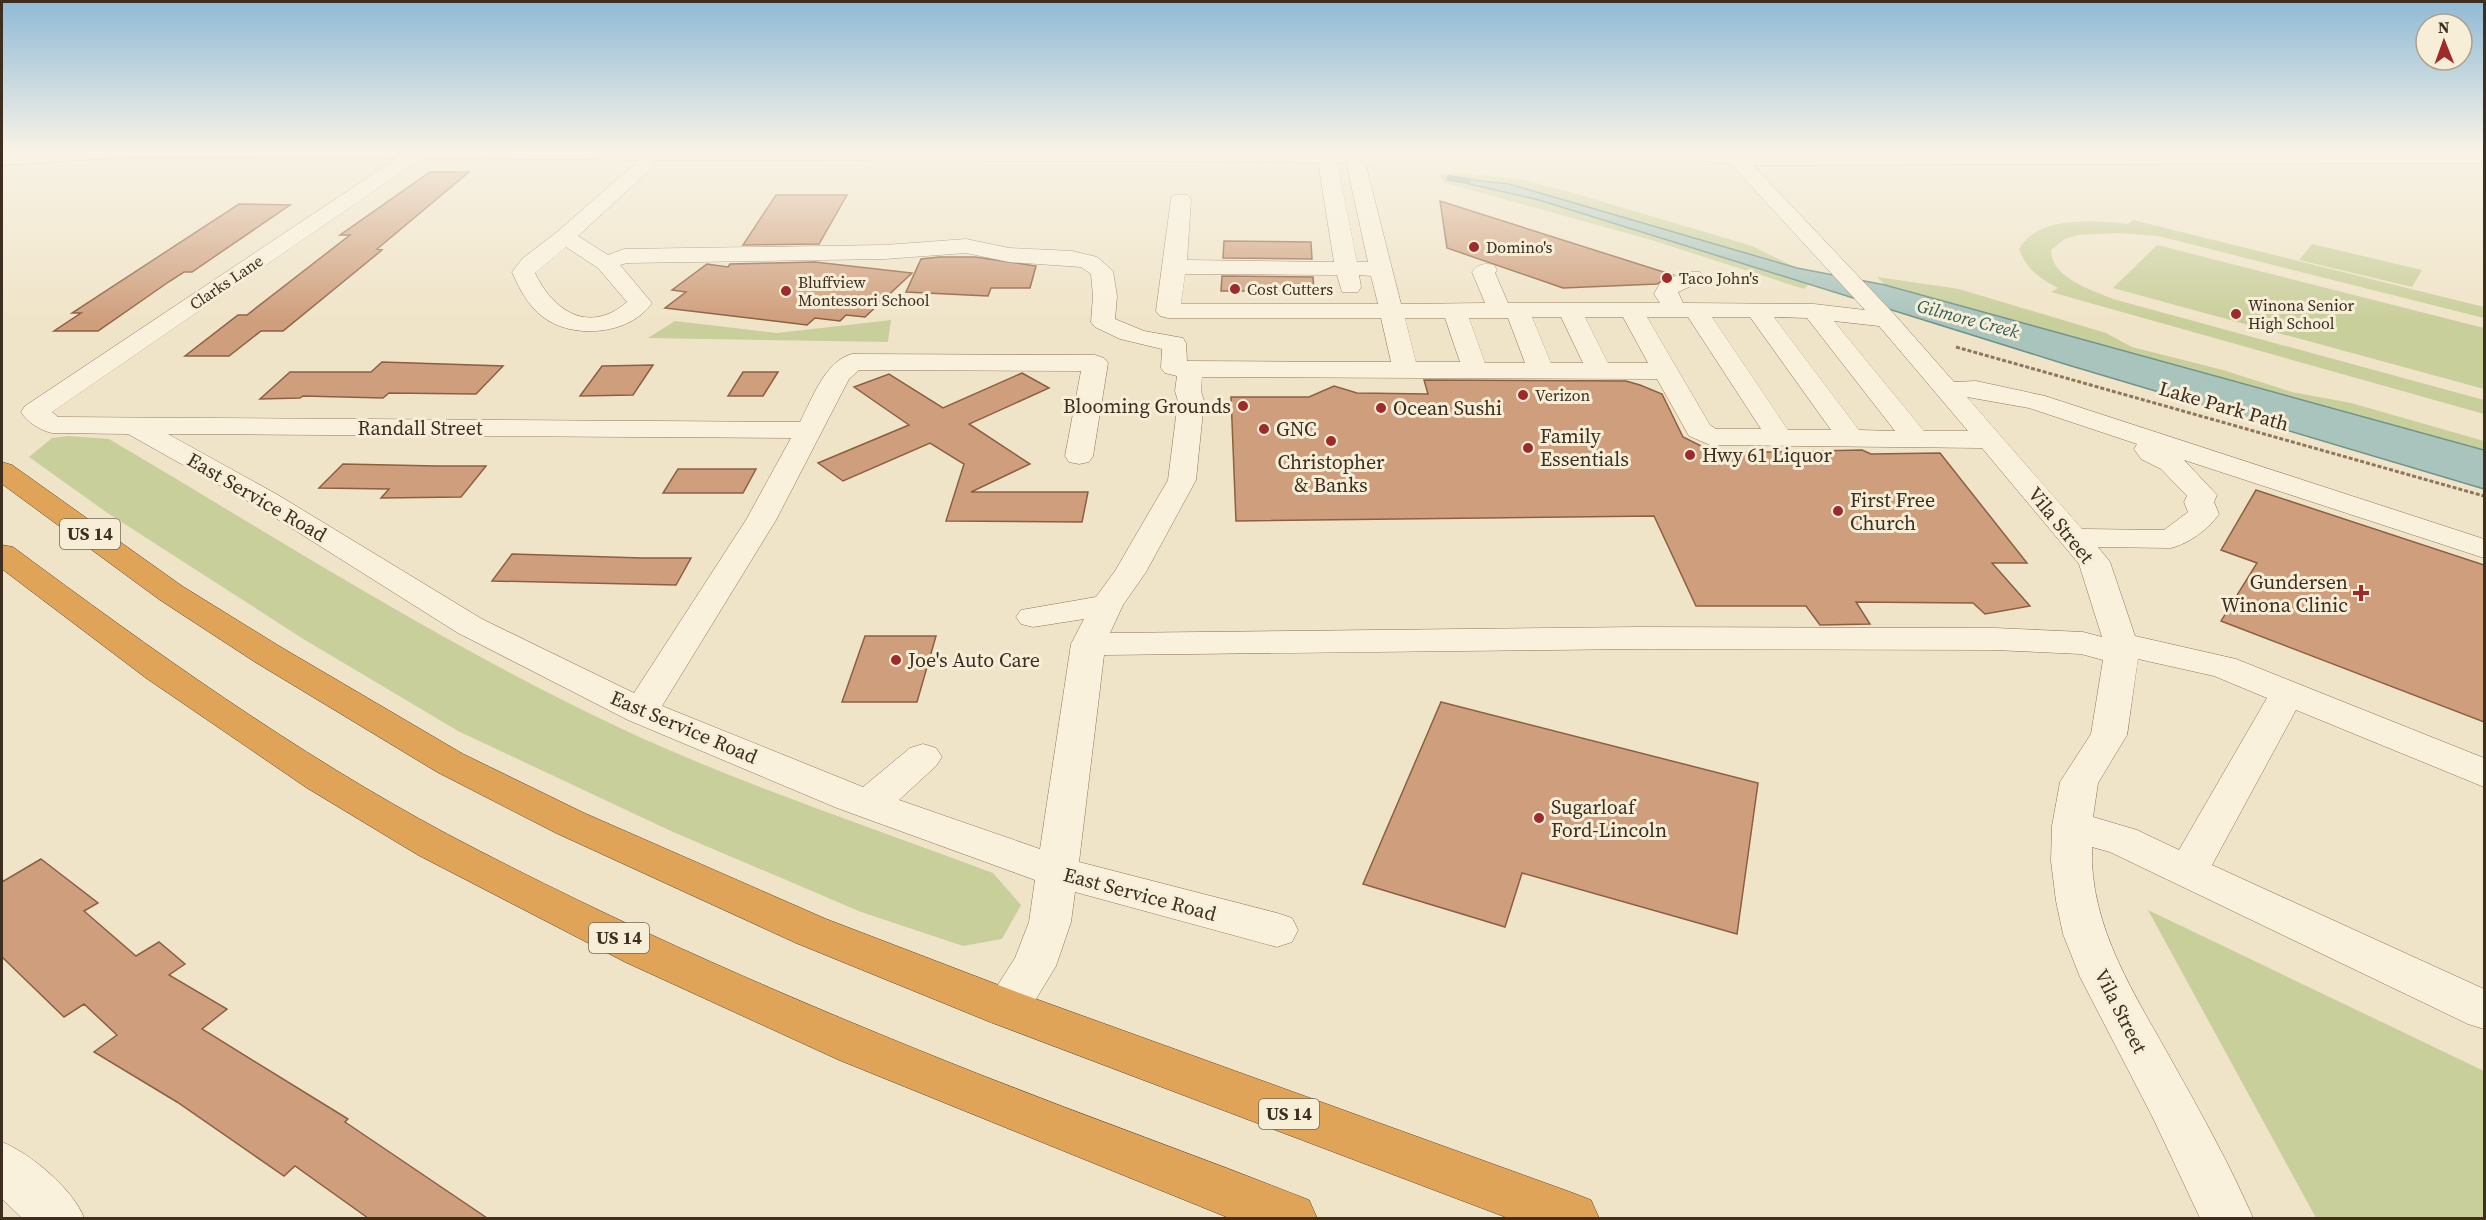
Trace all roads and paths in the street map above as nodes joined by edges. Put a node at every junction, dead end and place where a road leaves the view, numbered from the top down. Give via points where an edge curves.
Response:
1 (340, 206) edge
2 (599, 206) edge
3 (1180, 206) edge
4 (1334, 206) edge
5 (1366, 206) edge
6 (1780, 206) edge
7 (565, 237) junction
8 (606, 263) junction
9 (1175, 267) junction
10 (1346, 268) junction
11 (1382, 269) junction
12 (1486, 270) dead end
13 (1692, 277) dead end
14 (1757, 310) junction
15 (1392, 311) junction
16 (1455, 311) junction
17 (1509, 311) junction
18 (1570, 311) junction
19 (1814, 311) junction
20 (1176, 312) junction
21 (1354, 312) junction
22 (1632, 312) junction
23 (1686, 312) junction
24 (1886, 319) junction
25 (1174, 343) junction
26 (1956, 347) dead end
27 (1405, 369) junction
28 (1475, 370) junction
29 (1541, 370) junction
30 (1599, 370) junction
31 (1666, 371) junction
32 (1189, 380) junction
33 (1945, 390) junction
34 (34, 412) joint
35 (134, 426) junction
36 (810, 430) junction
37 (1780, 438) junction
38 (1851, 439) junction
39 (1917, 440) junction
40 (1990, 440) junction
41 (2146, 445) junction
42 (1079, 456) dead end
43 (2, 471) edge
44 (2, 491) edge
45 (36, 495) junction
46 (2484, 495) edge
47 (2074, 538) junction
48 (2484, 549) edge
49 (2, 554) edge
50 (1107, 605) junction
51 (1033, 617) dead end
52 (1088, 644) junction
53 (2121, 649) junction
54 (2289, 693) junction
55 (641, 711) junction
56 (923, 757) dead end
57 (2484, 772) edge
58 (869, 804) junction
59 (2072, 826) junction
60 (2188, 871) junction
61 (1058, 872) junction
62 (1277, 930) dead end
63 (1006, 1008) junction
64 (2484, 1010) edge
65 (2, 1166) edge
66 (58, 1218) edge
67 (1291, 1218) edge
68 (1574, 1218) edge
69 (2227, 1218) edge

1 - 34 street, Clarks Lane
2 - 7 street
3 - 9 street
4 - 10 street
5 - 11 street
6 - 24 street, Vila Street
7 - 8 street
7 - 8 street via 524,272 531,290 553,314 588,323 609,323 630,315 640,303
8 - 25 street via 624,256 885,252 956,246 1009,255 1072,258 1089,262 1102,271 1102,322 1145,340
9 - 10 street
9 - 20 street via 1168,311
10 - 11 street
10 - 21 street
11 - 15 street
12 - 17 street via 1483,272
13 - 23 street via 1674,284 1666,294
14 - 19 street
14 - 23 street
14 - 38 street
15 - 16 street
15 - 21 street
15 - 27 street
16 - 17 street
16 - 28 street
17 - 18 street
17 - 29 street
18 - 22 street
18 - 30 street
19 - 24 street
19 - 39 street
20 - 21 street
20 - 25 street
22 - 23 street
22 - 31 street
23 - 37 street
24 - 33 street, Vila Street
25 - 32 street via 1174,368
26 - 46 path, Lake Park Path
27 - 28 street
27 - 32 street via 1293,370
28 - 29 street
29 - 30 street
30 - 31 street
31 - 37 street via 1704,434 1719,438
32 - 50 street via 1191,401 1182,480
33 - 40 street, Vila Street
33 - 41 street via 1976,389 2036,402
34 - 35 street, Randall Street via 52,425
35 - 36 street, Randall Street
35 - 55 street, East Service Road via 268,501 470,626
36 - 42 street via 838,376 852,362 1095,363
36 - 55 street via 761,520
37 - 38 street
38 - 39 street
39 - 40 street
40 - 47 street, Vila Street
41 - 47 street via 2144,461 2174,491 2199,502 2204,514 2170,539
41 - 48 street
43 - 45 highway, US 14
44 - 45 highway
45 - 63 highway, US 14 via 215,622 450,763 706,886
47 - 53 street, Vila Street via 2094,562
49 - 67 highway, US 14 via 308,772 441,849 571,916 939,1079
50 - 51 street
50 - 52 street
52 - 53 street via 1995,639 2073,642
52 - 61 street
53 - 54 street via 2224,667
53 - 59 street, Vila Street via 2109,735 2079,782
54 - 57 street
54 - 60 street
55 - 58 street, East Service Road
56 - 58 street
58 - 61 street, East Service Road
59 - 60 street via 2123,841
59 - 69 street, Vila Street via 2071,861 2077,901 2102,977
60 - 64 street
61 - 62 street, East Service Road
61 - 63 street via 1044,942 1034,966
63 - 68 highway, US 14
65 - 66 street

